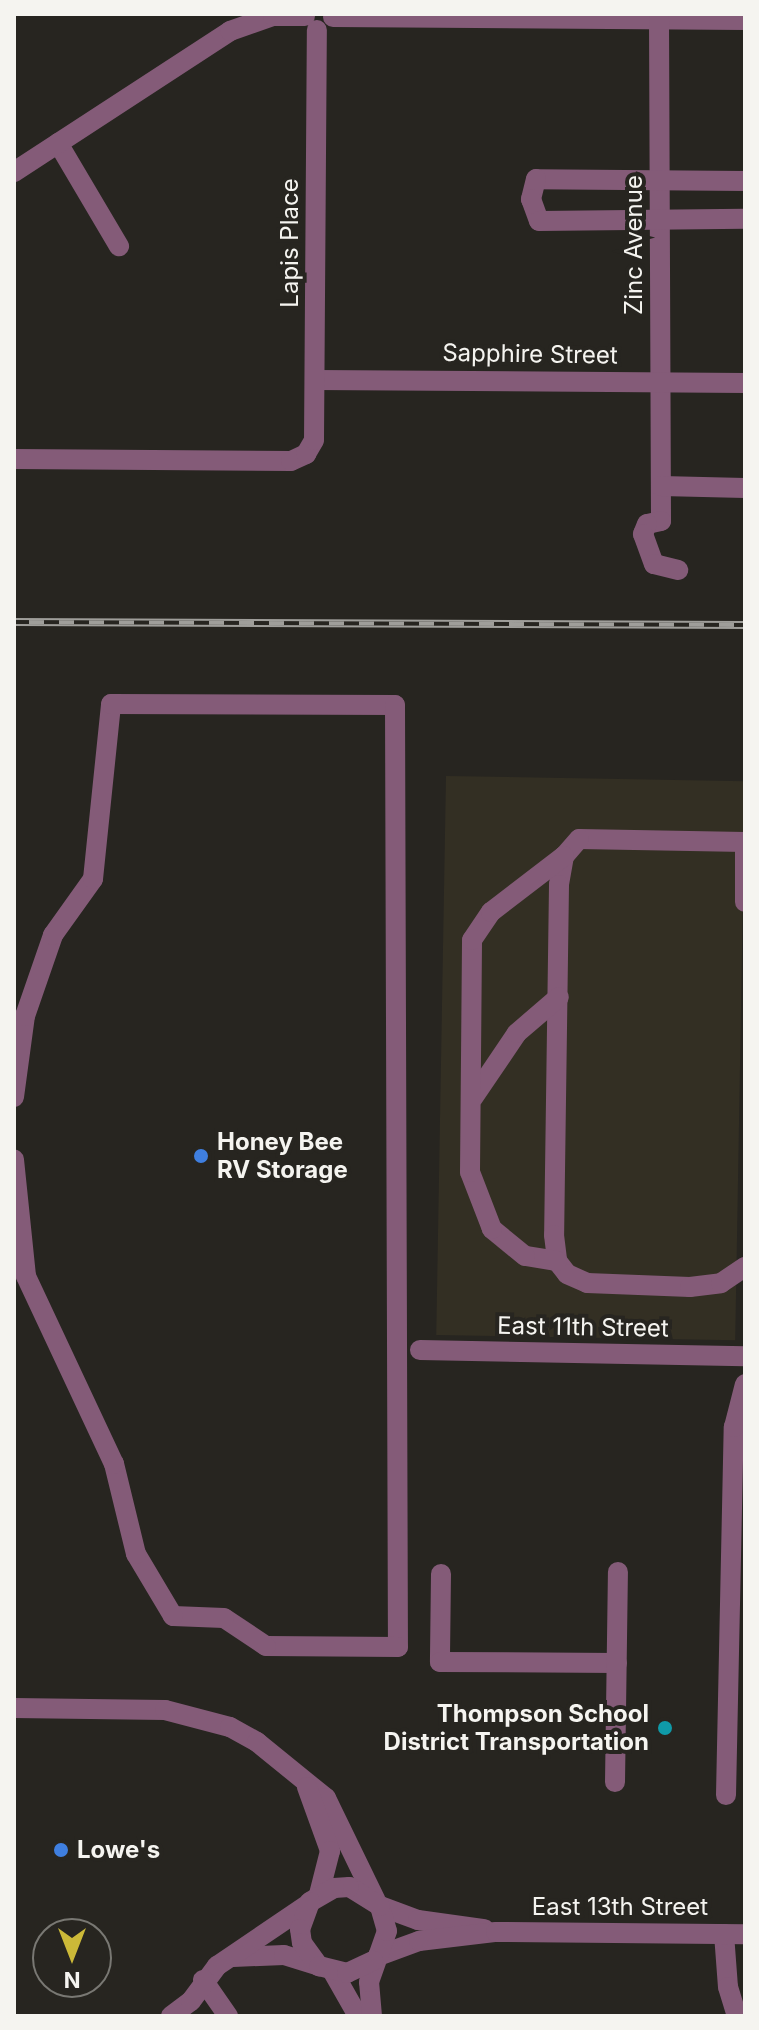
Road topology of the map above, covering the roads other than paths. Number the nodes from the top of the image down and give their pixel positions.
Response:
1 (541, 16) edge
2 (581, 16) edge
3 (318, 18) edge
4 (744, 18) edge
5 (659, 19) junction
6 (58, 143) junction
7 (14, 172) edge
8 (660, 180) junction
9 (745, 181) edge
10 (659, 219) junction
11 (745, 219) edge
12 (119, 246) dead end
13 (315, 380) junction
14 (661, 382) junction
15 (745, 383) edge
16 (14, 459) edge
17 (661, 478) junction
18 (745, 488) edge
19 (678, 570) dead end
20 (745, 842) edge
21 (564, 856) junction
22 (745, 902) edge
23 (559, 997) junction
24 (14, 1097) edge
25 (471, 1101) junction
26 (14, 1160) edge
27 (557, 1261) junction
28 (745, 1267) edge
29 (420, 1350) dead end
30 (745, 1356) edge
31 (745, 1384) edge
32 (618, 1572) dead end
33 (441, 1574) dead end
34 (617, 1663) junction
35 (14, 1708) edge
36 (615, 1782) dead end
37 (307, 1787) junction
38 (726, 1795) dead end
39 (315, 1898) junction
40 (378, 1904) junction
41 (496, 1932) junction
42 (724, 1934) junction
43 (745, 1934) edge
44 (233, 1957) junction
45 (376, 1958) junction
46 (326, 1969) junction
47 (203, 1980) junction
48 (176, 2015) edge
49 (228, 2016) edge
50 (358, 2016) edge
51 (372, 2016) edge
52 (737, 2016) edge

1 - 2 street
1 - 3 street
2 - 5 street
3 - 6 street
3 - 13 street, Lapis Place
4 - 5 street
5 - 8 street, Zinc Avenue
6 - 7 street
6 - 12 street
8 - 9 street
8 - 10 street, Zinc Avenue
8 - 10 street
10 - 11 street
10 - 14 street, Zinc Avenue
13 - 14 street, Sapphire Street
13 - 16 street, Lapis Place
14 - 15 street, Sapphire Street
14 - 17 street, Zinc Avenue
17 - 18 street
17 - 19 street, Zinc Avenue
20 - 21 street
20 - 22 street
21 - 23 street
21 - 25 street
23 - 25 street
23 - 27 street
24 - 26 street
25 - 27 street
27 - 28 street
29 - 30 street, East 11th Street
31 - 38 street
32 - 34 street
33 - 34 street
34 - 36 street
35 - 37 street
37 - 39 street
37 - 40 street
39 - 40 street
39 - 44 street
39 - 46 street
40 - 41 street, East 13th Street
40 - 45 street
41 - 42 street, East 13th Street
41 - 45 street, East 13th Street
42 - 43 street, East 13th Street
42 - 52 street
44 - 46 street
44 - 47 street
45 - 46 street
45 - 51 street
46 - 50 street
47 - 48 street
47 - 49 street

